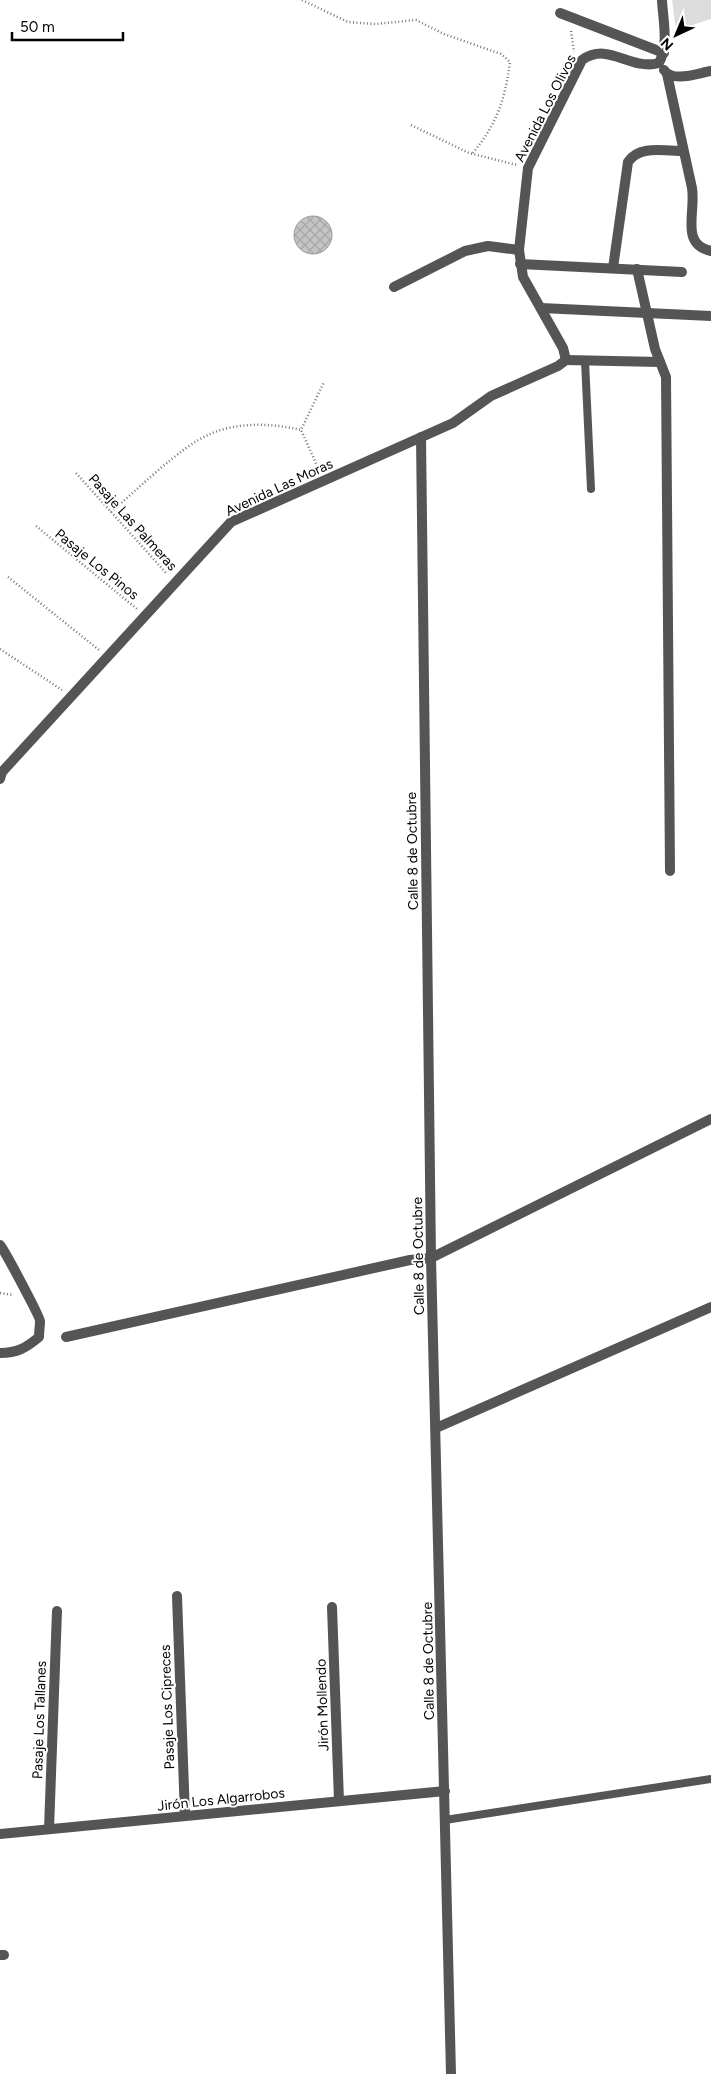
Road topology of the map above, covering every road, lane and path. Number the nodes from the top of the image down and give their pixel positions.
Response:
1 (302, 0) edge
2 (662, 0) edge
3 (565, 15) joint
4 (664, 53) junction
5 (659, 63) junction
6 (577, 71) junction
7 (711, 71) edge
8 (667, 74) junction
9 (410, 125) dead end
10 (682, 151) junction
11 (472, 154) junction
12 (528, 168) junction
13 (519, 250) junction
14 (711, 251) edge
15 (520, 264) junction
16 (613, 268) junction
17 (637, 269) junction
18 (682, 272) dead end
19 (394, 288) dead end
20 (541, 308) junction
21 (648, 314) junction
22 (711, 316) edge
23 (566, 360) junction
24 (585, 360) junction
25 (660, 362) junction
26 (324, 382) dead end
27 (300, 430) junction
28 (421, 438) junction
29 (76, 474) dead end
30 (324, 481) junction
31 (591, 489) dead end
32 (111, 512) junction
33 (36, 526) dead end
34 (8, 577) dead end
35 (176, 584) junction
36 (146, 616) junction
37 (0, 649) edge
38 (108, 657) junction
39 (71, 697) junction
40 (0, 779) edge
41 (670, 871) dead end
42 (711, 1119) edge
43 (0, 1245) edge
44 (432, 1258) junction
45 (711, 1307) edge
46 (66, 1337) dead end
47 (0, 1354) edge
48 (436, 1428) junction
49 (177, 1596) dead end
50 (332, 1607) dead end
51 (57, 1611) dead end
52 (711, 1779) edge
53 (445, 1791) junction
54 (339, 1801) junction
55 (185, 1816) junction
56 (445, 1820) junction
57 (49, 1829) junction
58 (0, 1834) edge
59 (451, 2074) edge

1 - 11 path
2 - 4 street
3 - 4 street
3 - 6 path
4 - 5 street
5 - 6 street, Avenida Los Olivos
5 - 8 street
6 - 12 street, Avenida Los Olivos
7 - 8 street
8 - 10 street
9 - 11 path
10 - 14 street
10 - 16 street
11 - 12 path
12 - 13 street, Avenida Los Olivos
13 - 15 street, Avenida Los Olivos
13 - 19 street
15 - 16 street
15 - 20 street, Avenida Los Olivos
16 - 17 street
17 - 18 street
17 - 21 street
20 - 21 street
20 - 23 street, Avenida Los Olivos
21 - 22 street
21 - 25 street
23 - 24 street
23 - 28 street, Avenida Las Moras
24 - 25 street
24 - 31 lane
25 - 41 street
26 - 27 path
27 - 30 path
27 - 32 path
28 - 30 street, Avenida Las Moras
28 - 44 street, Calle 8 de Octubre
29 - 32 path, Pasaje Las Palmeras
30 - 35 street, Avenida Las Moras
32 - 35 path, Pasaje Las Palmeras
33 - 36 path, Pasaje Los Pinos
34 - 38 path
35 - 36 street, Avenida Las Moras
36 - 38 street, Avenida Las Moras
37 - 39 path
38 - 39 street, Avenida Las Moras
39 - 40 street, Avenida Las Moras
42 - 44 street
43 - 47 street
44 - 46 street
44 - 48 street, Calle 8 de Octubre
45 - 48 street
48 - 53 street, Calle 8 de Octubre
49 - 55 street, Pasaje Los Cipreces
50 - 54 street, Jirón Mollendo
51 - 57 street, Pasaje Los Tallanes
52 - 56 lane
53 - 54 street, Jirón Los Algarrobos
53 - 56 street, Calle 8 de Octubre
54 - 55 street, Jirón Los Algarrobos
55 - 57 street, Jirón Los Algarrobos
56 - 59 street, Calle 8 de Octubre
57 - 58 street, Jirón Los Algarrobos

